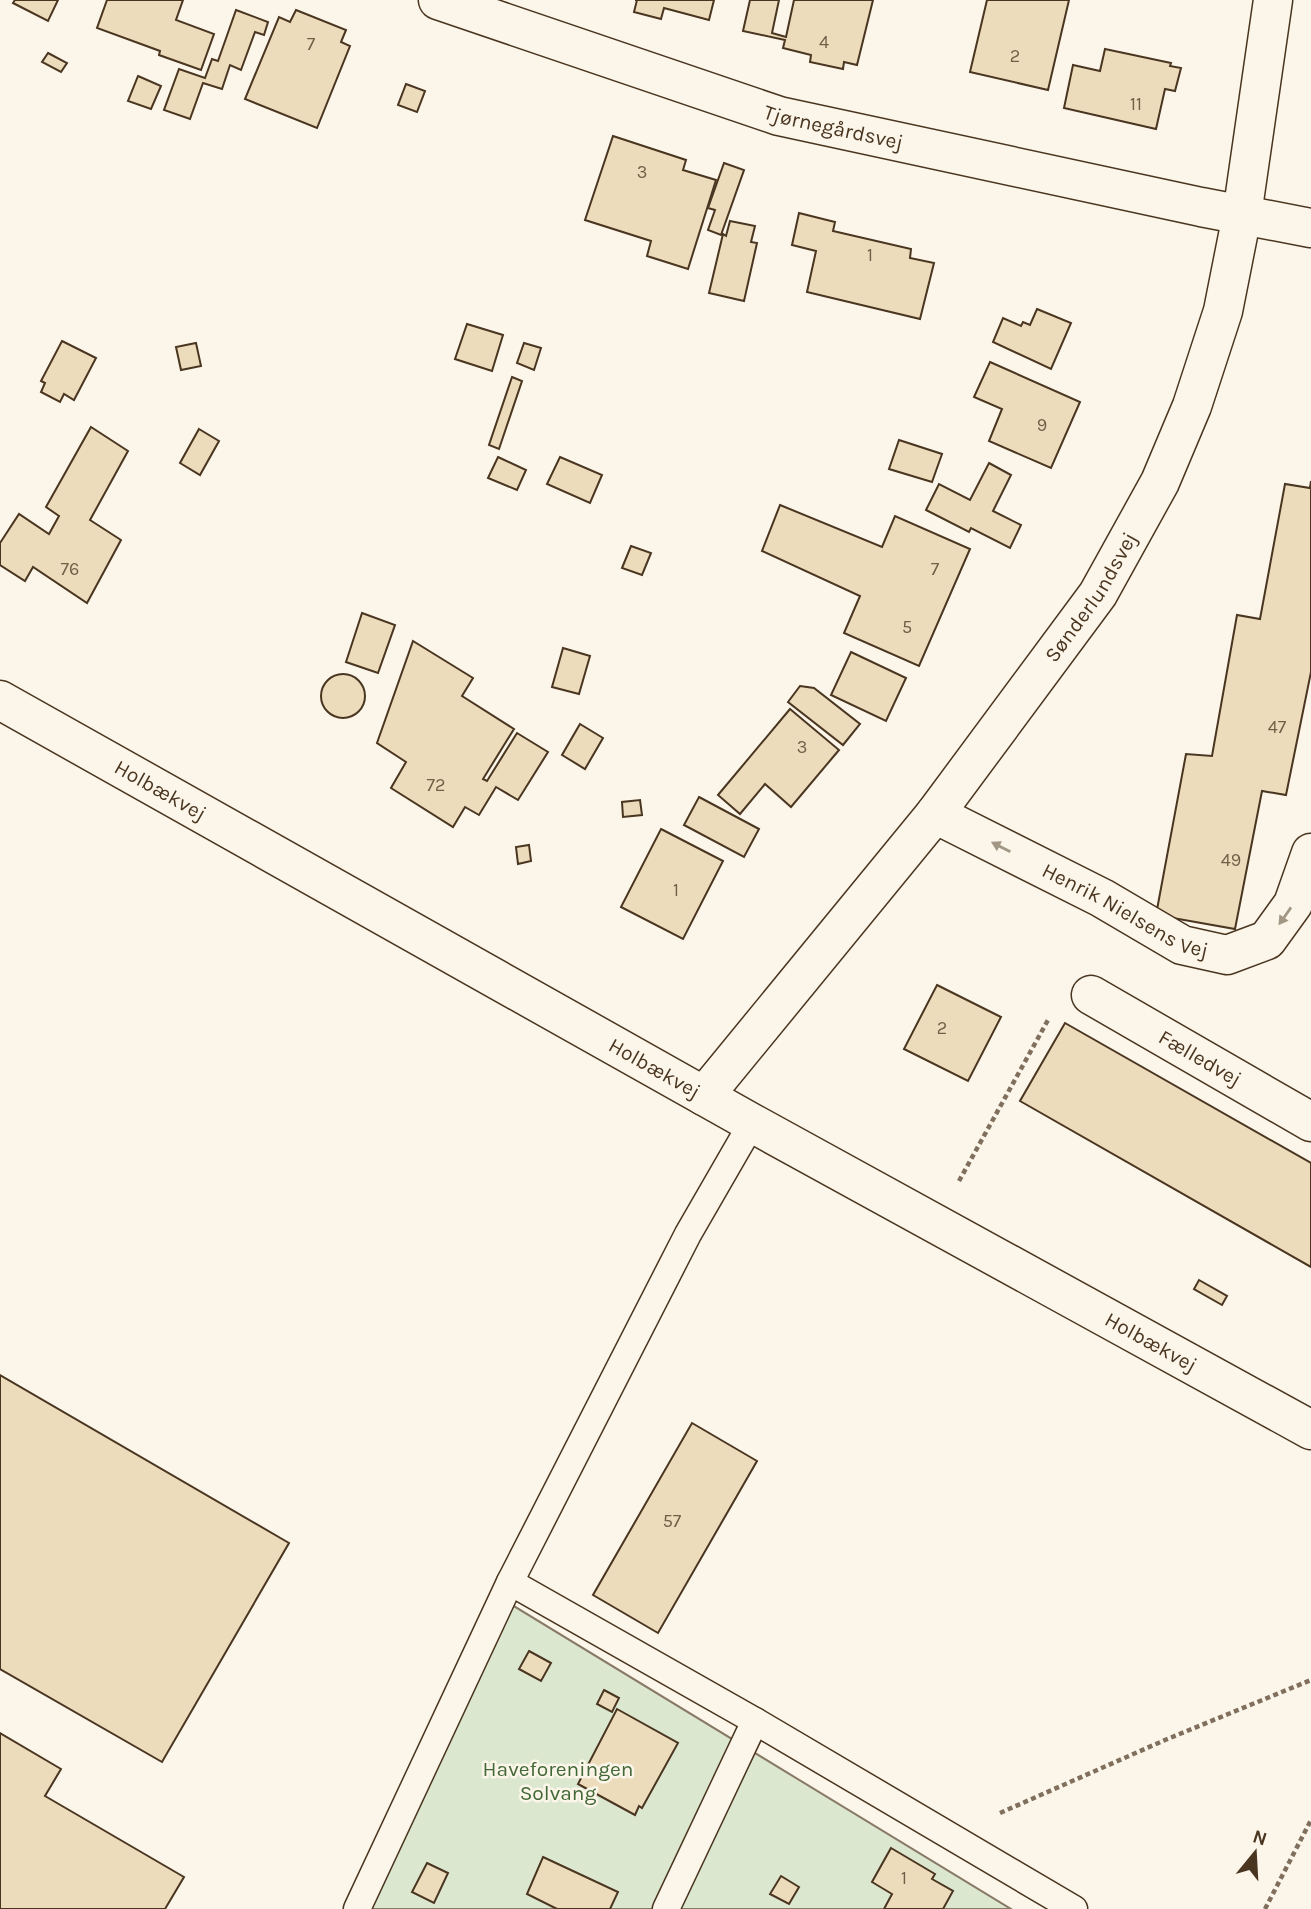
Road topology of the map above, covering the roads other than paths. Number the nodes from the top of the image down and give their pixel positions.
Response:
1 (438, 0) edge
2 (1273, 0) edge
3 (1242, 215) junction
4 (1311, 228) edge
5 (0, 700) edge
6 (935, 814) junction
7 (1311, 853) edge
8 (1091, 995) road end
9 (704, 1096) junction
10 (1311, 1122) edge
11 (752, 1123) junction
12 (1311, 1430) edge
13 (510, 1582) junction
14 (755, 1721) junction
15 (358, 1909) edge
16 (666, 1909) edge
17 (1074, 1909) edge

1 - 3 street, Tjørnegårdsvej
2 - 3 street, Sønderlundsvej
3 - 4 street
3 - 6 street, Sønderlundsvej
5 - 9 street, Holbækvej
7 -> 6 street, Henrik Nielsens Vej
6 - 9 street, Sønderlundsvej
8 - 10 street, Fælledvej
9 - 11 street, Holbækvej
11 - 12 street, Holbækvej
11 - 13 lane
13 - 14 lane
13 - 15 lane
14 - 16 lane
14 - 17 lane

